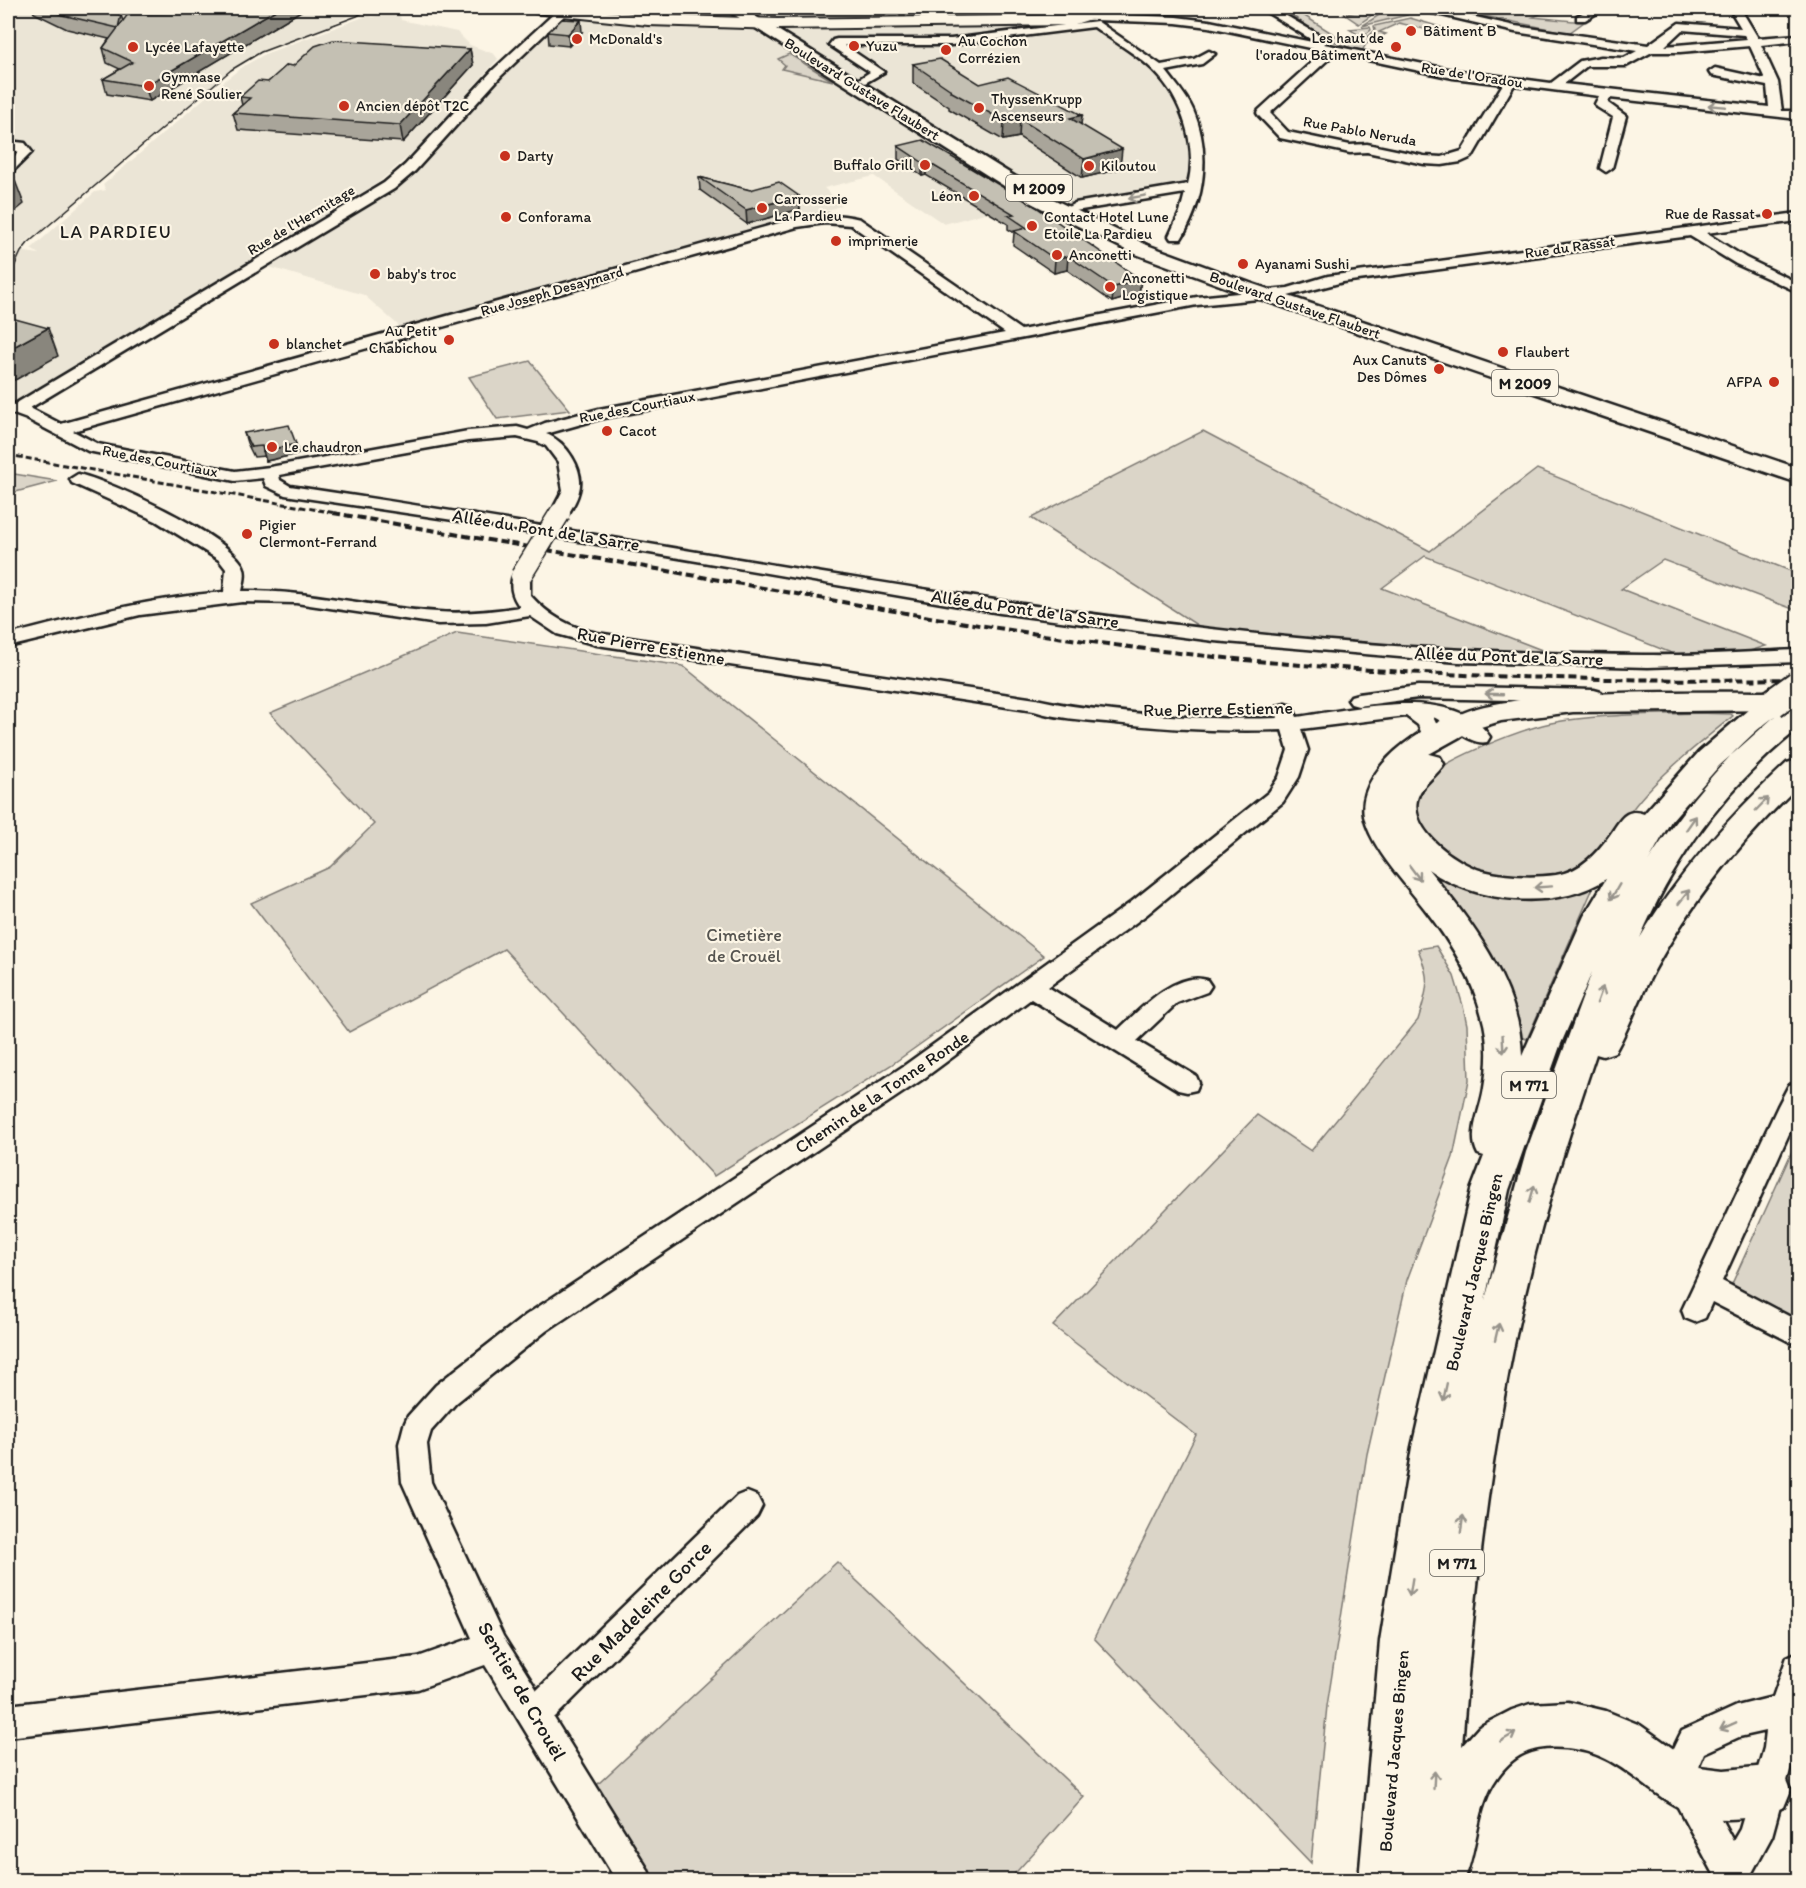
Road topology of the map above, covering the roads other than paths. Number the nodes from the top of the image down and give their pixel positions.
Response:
1 (535, 8) edge
2 (708, 8) edge
3 (1266, 8) edge
4 (1424, 8) edge
5 (1599, 8) edge
6 (1735, 8) edge
7 (563, 11) junction
8 (1080, 15) edge
9 (755, 16) edge
10 (627, 18) junction
11 (672, 18) junction
12 (1581, 18) dead end
13 (1314, 36) junction
14 (1751, 37) junction
15 (1798, 38) edge
16 (1298, 42) junction
17 (1652, 49) junction
18 (1332, 50) junction
19 (1209, 54) dead end
20 (1159, 69) junction
21 (1715, 72) dead end
22 (865, 79) junction
23 (1511, 81) junction
24 (1772, 84) junction
25 (1553, 87) junction
26 (1605, 93) junction
27 (1776, 112) junction
28 (1798, 115) edge
29 (8, 145) edge
30 (8, 168) edge
31 (1606, 168) dead end
32 (1195, 187) junction
33 (1075, 207) junction
34 (1795, 220) edge
35 (1690, 230) junction
36 (1176, 236) dead end
37 (1343, 278) junction
38 (1217, 286) junction
39 (1257, 288) junction
40 (1798, 288) edge
41 (1319, 294) junction
42 (1197, 301) junction
43 (1017, 334) junction
44 (13, 408) edge
45 (62, 430) junction
46 (530, 435) junction
47 (1798, 465) edge
48 (270, 472) junction
49 (1798, 476) edge
50 (78, 480) dead end
51 (232, 597) junction
52 (533, 610) junction
53 (8, 641) edge
54 (1798, 657) edge
55 (1798, 684) edge
56 (1434, 692) junction
57 (1677, 702) junction
58 (1409, 709) junction
59 (1796, 712) edge
60 (1287, 717) junction
61 (1478, 728) junction
62 (1433, 738) junction
63 (1709, 759) junction
64 (1798, 770) edge
65 (1199, 986) dead end
66 (1032, 988) junction
67 (1120, 1042) junction
68 (1187, 1083) dead end
69 (1798, 1092) edge
70 (1558, 1109) junction
71 (1490, 1191) junction
72 (1798, 1334) edge
73 (418, 1425) joint
74 (747, 1506) dead end
75 (492, 1647) junction
76 (1798, 1668) edge
77 (1785, 1710) junction
78 (534, 1715) junction
79 (8, 1721) edge
80 (1685, 1786) junction
81 (1767, 1790) junction
82 (1732, 1877) edge
83 (635, 1881) edge
84 (1384, 1881) edge
85 (1430, 1881) edge
86 (1441, 1881) edge

1 - 7 main road
2 - 11 main road
3 - 13 street
4 - 17 street
5 - 12 street
6 - 14 street
7 - 10 main road
7 - 44 street, Rue de l'Hermitage
8 - 9 main road, Rue de l'Oradou
8 - 16 street, Rue de l'Oradou
8 - 20 street
8 - 22 street
9 - 10 main road
9 - 11 main road
9 - 22 main road, Boulevard Gustave Flaubert / M 2009
9 - 38 main road, Boulevard Gustave Flaubert / M 2009
10 - 11 main road
13 - 16 street
13 - 18 street
14 - 15 street
14 - 17 street
14 - 17 street
14 - 24 street
16 - 18 street, Rue de l'Oradou
17 - 25 street
18 - 23 street, Rue de l'Oradou
18 - 23 street, Rue Pablo Neruda
19 - 20 street
20 - 32 street
21 - 24 street
22 - 33 main road, Boulevard Gustave Flaubert / M 2009
23 - 25 street, Rue de l'Oradou
24 - 27 street
25 - 26 street, Rue de l'Oradou
27 -> 26 street, Rue de l'Oradou
26 - 31 street
27 - 28 street, Rue de l'Oradou
29 - 30 street
32 -> 33 street
32 - 36 street
33 - 39 main road, Boulevard Gustave Flaubert / M 2009
34 - 35 street, Rue du Rassat
35 - 37 street, Rue du Rassat
35 - 40 street
37 - 39 street, Rue du Rassat
37 - 41 street, Rue du Rassat
38 - 39 main road, Boulevard Gustave Flaubert / M 2009
38 - 42 street
39 - 41 main road, Boulevard Gustave Flaubert / M 2009
39 - 42 street, Rue des Courtiaux
39 - 49 main road, Boulevard Gustave Flaubert / M 2009
41 - 47 main road, Boulevard Gustave Flaubert / M 2009
42 - 43 street, Rue des Courtiaux
43 - 45 street, Rue Joseph Desaymard
43 - 46 street, Rue des Courtiaux
44 - 45 street, Rue des Courtiaux
45 - 48 street, Rue des Courtiaux
46 - 48 street, Rue des Courtiaux
46 - 52 street, bridge
48 - 54 street, Allée du Pont de la Sarre
50 - 51 street
51 - 52 street
51 - 53 street
52 - 60 street, Rue Pierre Estienne
55 - 63 main road, Boulevard Jacques Bingen / M 771, bridge
57 -> 56 street, Rue Pierre Estienne
56 - 60 street, Rue Pierre Estienne
56 - 61 street
57 - 59 main road, Rue Pierre Estienne
57 - 61 main road, Rue Pierre Estienne
58 - 60 street, Rue Pierre Estienne
58 - 61 street, Rue Pierre Estienne
58 - 62 street
70 -> 59 main road, Boulevard Jacques Bingen / M 771
60 - 66 street, Chemin de la Tonne Ronde
61 - 62 main road
63 -> 61 main road
62 -> 71 main road
63 -> 71 main road, Boulevard Jacques Bingen / M 771
70 -> 64 main road
65 - 67 street
66 - 67 street
66 - 73 street, Chemin de la Tonne Ronde
67 - 68 street
69 - 72 street
85 -> 70 main road, Boulevard Jacques Bingen / M 771
71 -> 84 main road, Boulevard Jacques Bingen / M 771
73 - 75 street, Sentier de Crouël
74 - 78 street, Rue Madeleine Gorce
75 - 78 street, Sentier de Crouël
75 - 79 street
76 - 77 street
77 -> 80 street
77 - 81 street
78 - 83 street, Sentier de Crouël
80 - 81 main road
80 - 82 street
86 -> 80 main road
81 - 82 street

